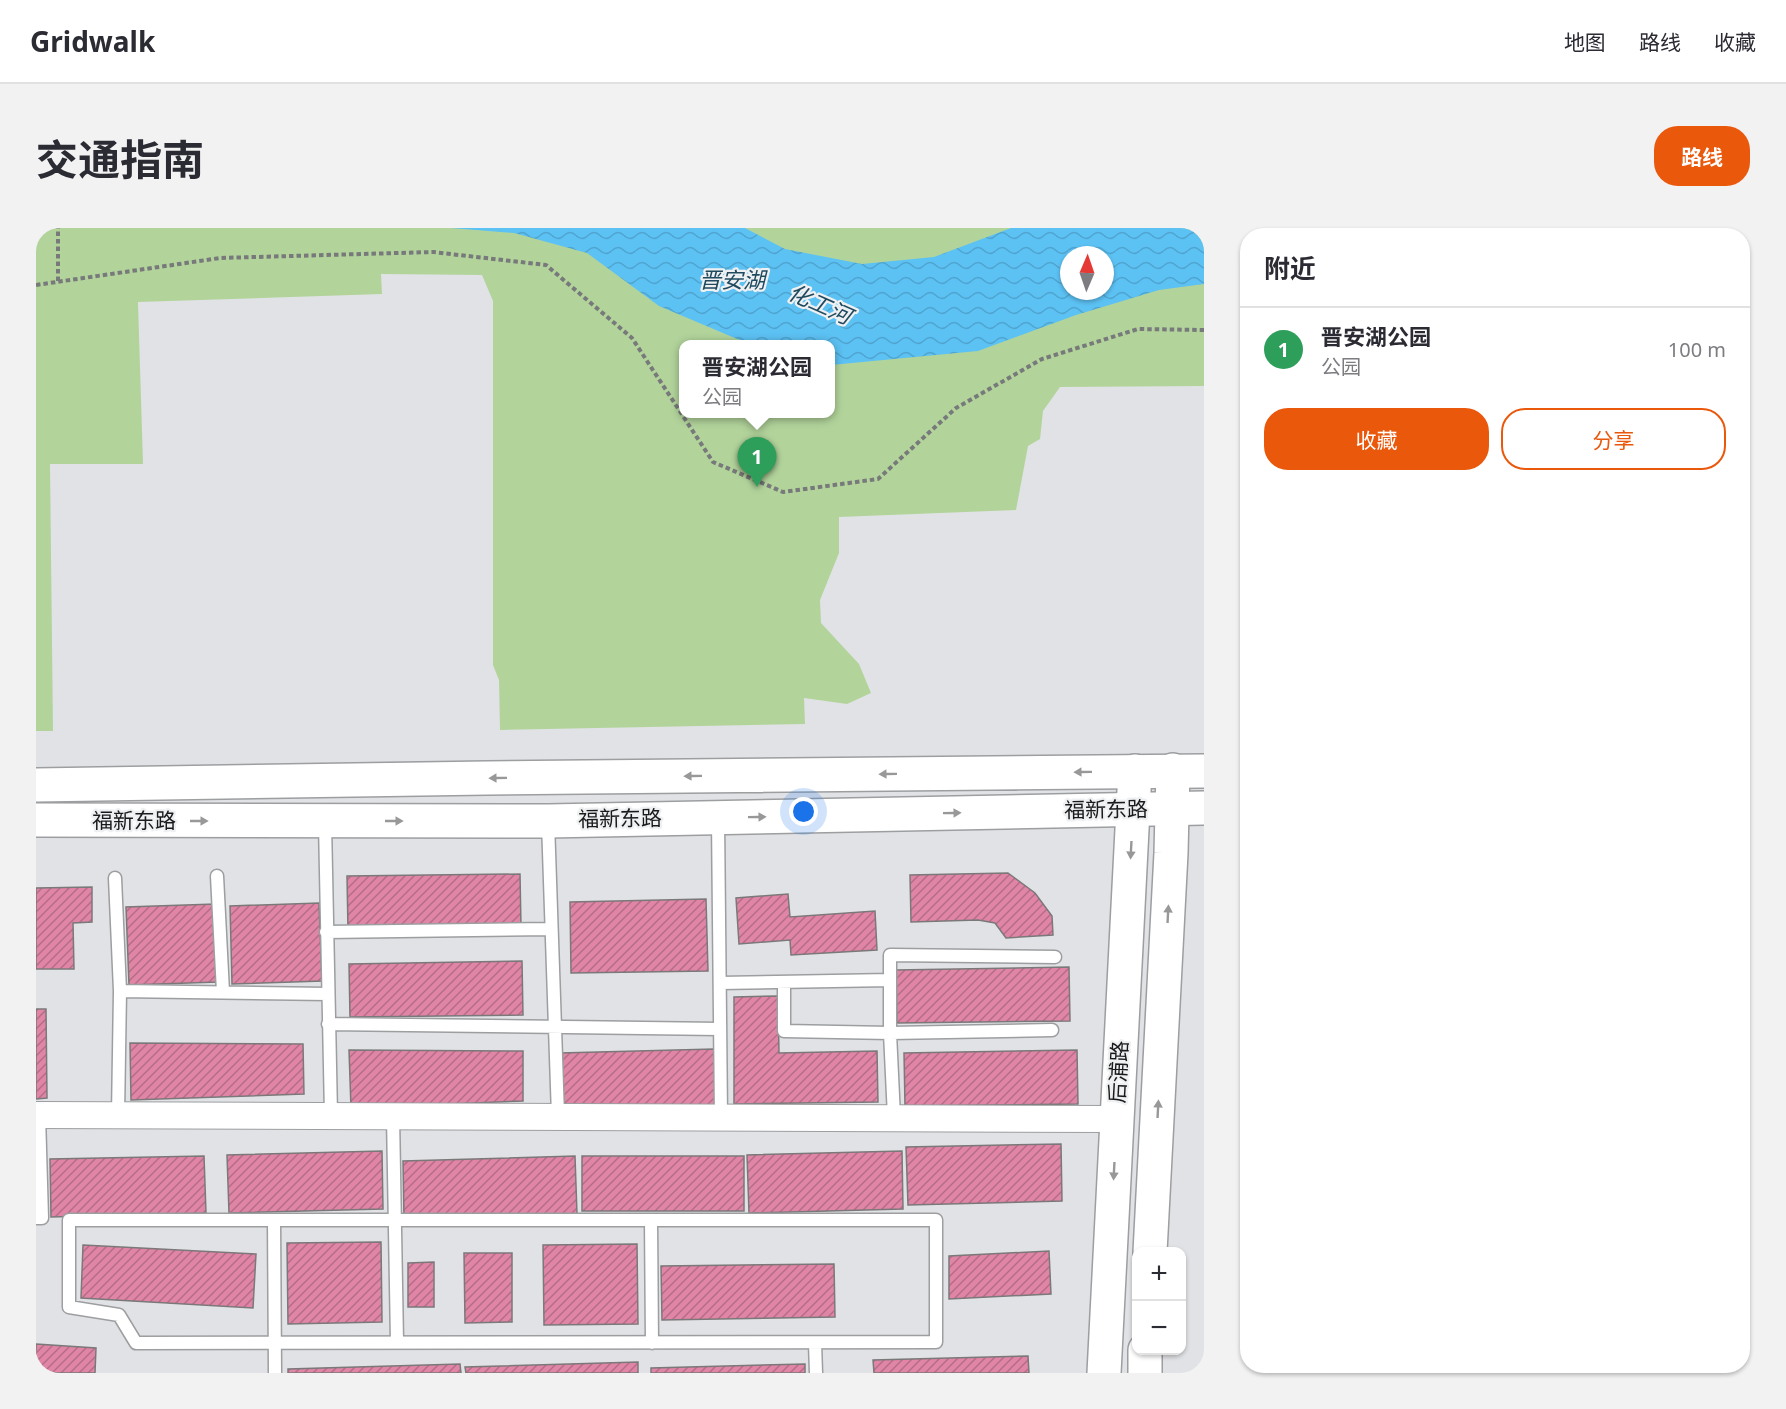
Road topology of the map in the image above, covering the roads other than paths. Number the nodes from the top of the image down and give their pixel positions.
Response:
1 (1135, 771) junction
2 (1188, 771) edge
3 (36, 785) edge
4 (1171, 808) junction
5 (1204, 808) edge
6 (1134, 809) junction
7 (718, 818) junction
8 (36, 820) edge
9 (548, 821) junction
10 (326, 822) junction
11 (217, 876) dead end
12 (115, 878) dead end
13 (551, 929) junction
14 (326, 932) junction
15 (1055, 957) dead end
16 (890, 980) junction
17 (784, 982) junction
18 (720, 983) junction
19 (120, 991) junction
20 (223, 992) junction
21 (328, 994) junction
22 (328, 1024) junction
23 (555, 1026) junction
24 (720, 1029) junction
25 (1052, 1030) dead end
26 (890, 1033) junction
27 (38, 1115) edge
28 (118, 1115) junction
29 (331, 1115) junction
30 (393, 1116) junction
31 (558, 1116) junction
32 (721, 1116) junction
33 (894, 1117) junction
34 (1116, 1119) junction
35 (36, 1218) edge
36 (274, 1220) junction
37 (396, 1220) junction
38 (651, 1220) junction
39 (1150, 1247) edge
40 (397, 1342) junction
41 (652, 1342) junction
42 (274, 1343) junction
43 (814, 1343) junction
44 (1145, 1355) edge
45 (275, 1373) edge
46 (816, 1373) edge
47 (1104, 1373) edge
48 (1145, 1373) edge

1 - 2 main road, 福新东路
1 -> 3 main road, 福新东路
1 - 6 main road, 后浦路
2 - 4 main road, 后浦路
4 - 5 main road, 福新东路
4 - 6 main road, 福新东路
39 -> 4 main road, 后浦路
7 -> 6 main road, 福新东路
6 -> 34 main road, 后浦路
7 - 9 main road, 福新东路
7 - 18 lane
8 -> 10 main road, 福新东路
10 -> 9 main road, 福新东路
9 - 13 lane
10 - 14 lane
11 - 20 lane
12 - 19 lane
13 - 14 lane
13 - 23 lane
14 - 21 lane
15 - 16 lane
16 - 17 lane
16 - 26 lane
17 - 18 lane
17 - 26 lane
18 - 24 lane
19 - 20 lane
19 - 28 lane
20 - 21 lane
21 - 22 lane
22 - 23 lane
22 - 29 lane
23 - 24 lane
23 - 31 lane
24 - 32 lane
25 - 26 lane
26 - 33 lane
27 - 28 street
27 - 35 lane
28 - 29 street
29 - 30 street
30 - 31 street
30 - 37 lane
31 - 32 street
32 - 33 street
33 - 34 street
34 -> 47 main road, 后浦路
36 - 37 lane
36 - 42 lane
36 - 42 lane
37 - 38 lane
37 - 40 lane
38 - 41 lane
38 - 43 lane
40 - 41 lane
40 - 42 lane
41 - 43 lane
42 - 45 lane
43 - 46 lane
44 - 48 main road

